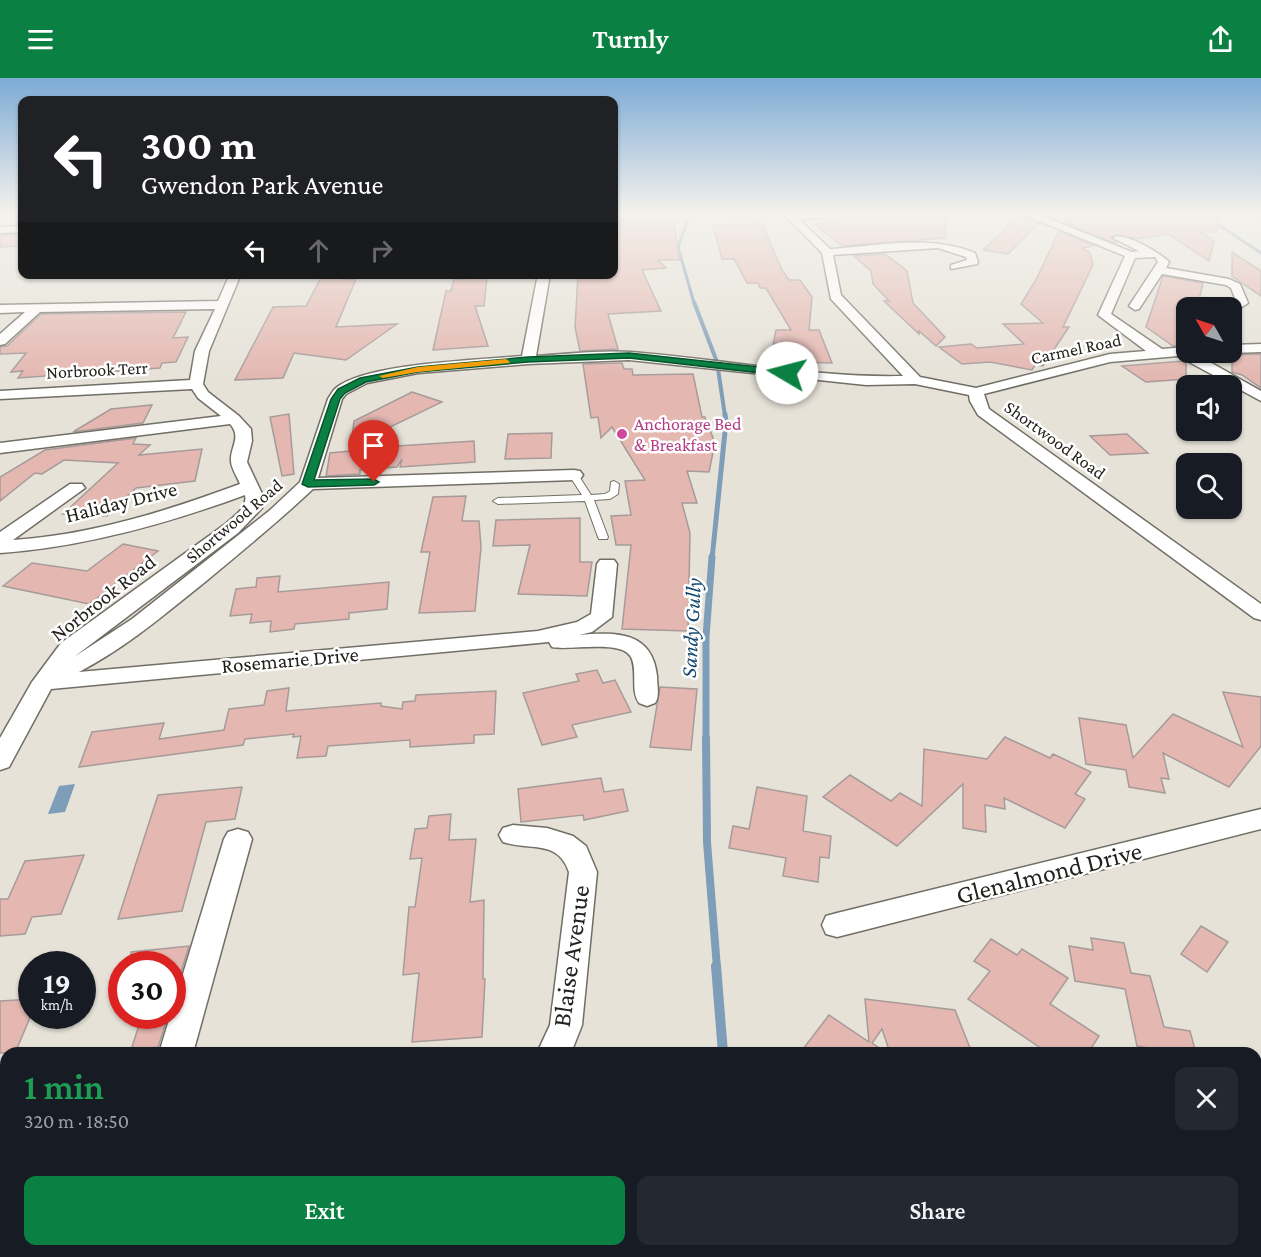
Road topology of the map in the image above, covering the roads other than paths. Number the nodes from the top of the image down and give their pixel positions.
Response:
1 (829, 269) edge
2 (1125, 269) edge
3 (1159, 270) joint
4 (234, 279) edge
5 (543, 279) edge
6 (1240, 297) edge
7 (222, 305) junction
8 (1135, 306) dead end
9 (37, 308) junction
10 (0, 309) edge
11 (0, 341) edge
12 (1261, 348) edge
13 (1242, 349) edge
14 (1157, 352) junction
15 (1176, 352) edge
16 (528, 360) junction
17 (1203, 363) edge
18 (915, 380) junction
19 (196, 384) junction
20 (976, 392) junction
21 (0, 394) edge
22 (1261, 397) edge
23 (234, 419) junction
24 (0, 448) edge
25 (573, 475) joint
26 (308, 484) junction
27 (614, 484) dead end
28 (249, 487) junction
29 (76, 488) dead end
30 (588, 497) junction
31 (498, 501) dead end
32 (603, 537) dead end
33 (0, 541) edge
34 (0, 547) edge
35 (607, 564) dead end
36 (1261, 614) edge
37 (538, 638) junction
38 (43, 682) junction
39 (647, 698) dead end
40 (0, 760) edge
41 (1261, 819) edge
42 (513, 834) dead end
43 (238, 840) dead end
44 (837, 925) dead end
45 (178, 1047) edge
46 (557, 1047) edge

1 - 18 street
2 - 14 street
3 - 6 street
3 - 8 street
4 - 7 street
5 - 16 street
7 - 9 street
7 - 19 street
9 - 10 street
9 - 11 street
12 - 13 street
14 - 15 street, Carmel Road
14 - 20 street, Carmel Road
16 - 18 street, Shortwood Road
16 - 26 street, Shortwood Road
17 - 22 street
18 - 20 street, Shortwood Road
19 - 21 street, Norbrook Terr
19 - 23 street
20 - 36 street, Shortwood Road
23 - 24 street
23 - 28 street, Norbrook Road
25 - 26 street
25 - 30 lane
26 - 38 street, Shortwood Road
27 - 30 lane
28 - 34 street, Haliday Drive
28 - 38 street, Norbrook Road
29 - 33 street
30 - 31 lane
30 - 32 lane
35 - 37 street
37 - 38 street, Rosemarie Drive
37 - 39 street
38 - 40 street, Norbrook Road
41 - 44 street, Glenalmond Drive
42 - 46 street, Blaise Avenue
43 - 45 street

